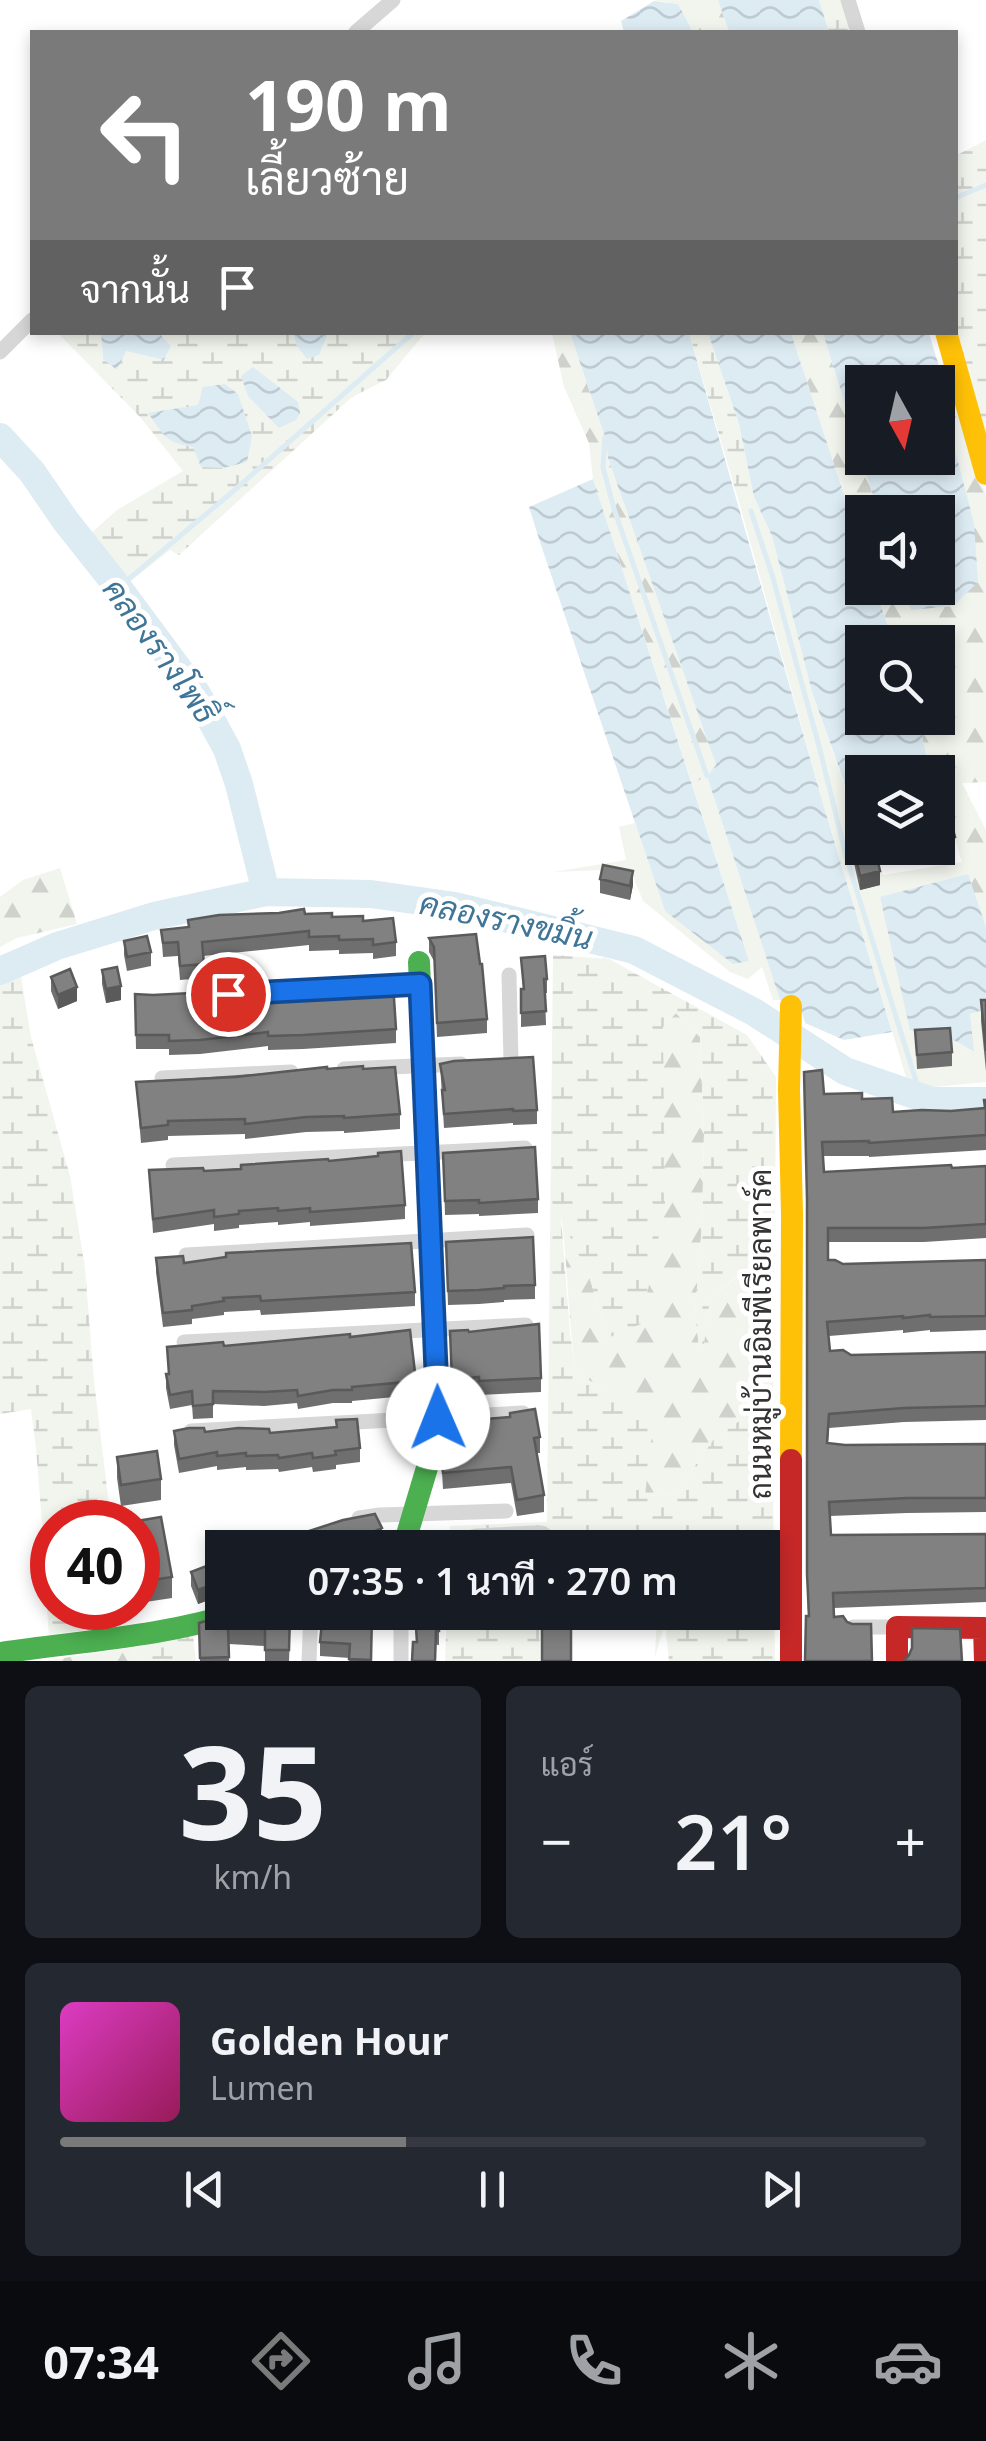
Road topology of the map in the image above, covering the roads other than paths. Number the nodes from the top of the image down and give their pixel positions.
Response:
1 (393, 0) edge
2 (848, 0) edge
3 (358, 30) edge
4 (857, 30) edge
5 (30, 322) edge
6 (947, 335) edge
7 (0, 352) edge
8 (986, 474) edge
9 (420, 973) joint
10 (509, 975) dead end
11 (362, 987) edge
12 (791, 1006) dead end
13 (530, 1060) edge
14 (511, 1061) junction
15 (493, 1062) edge
16 (476, 1063) edge
17 (423, 1065) junction
18 (330, 1070) edge
19 (311, 1071) edge
20 (162, 1078) edge
21 (529, 1148) edge
22 (428, 1152) junction
23 (173, 1165) edge
24 (528, 1235) edge
25 (430, 1240) junction
26 (186, 1255) edge
27 (526, 1325) edge
28 (434, 1330) junction
29 (184, 1342) edge
30 (523, 1413) edge
31 (438, 1418) junction
32 (191, 1431) edge
33 (506, 1511) dead end
34 (411, 1513) junction
35 (346, 1522) edge
36 (407, 1530) edge
37 (205, 1623) edge
38 (853, 1627) edge
39 (897, 1627) junction
40 (985, 1628) edge
41 (310, 1630) edge
42 (401, 1630) edge
43 (0, 1653) edge
44 (309, 1661) edge
45 (401, 1661) edge
46 (792, 1661) edge
47 (897, 1661) edge
48 (985, 1661) edge

1 - 3 street
2 - 4 street
5 - 7 street
6 - 8 street
9 - 11 street
9 - 17 street
10 - 14 street
12 - 46 street, ถนนหมู่บ้านอิมพีเรียลพาร์ค
13 - 14 street
14 - 15 street
16 - 17 street
17 - 18 street
17 - 22 street
19 - 20 street
21 - 22 street
22 - 23 street
22 - 25 street
24 - 25 street
25 - 26 street
25 - 28 street
27 - 28 street
28 - 29 street
28 - 31 street
30 - 31 street
31 - 32 street
31 - 34 street
33 - 34 street
34 - 35 street
34 - 36 street
37 - 43 street
38 - 39 street
39 - 40 street
39 - 47 street
40 - 48 street
41 - 44 street
42 - 45 street

